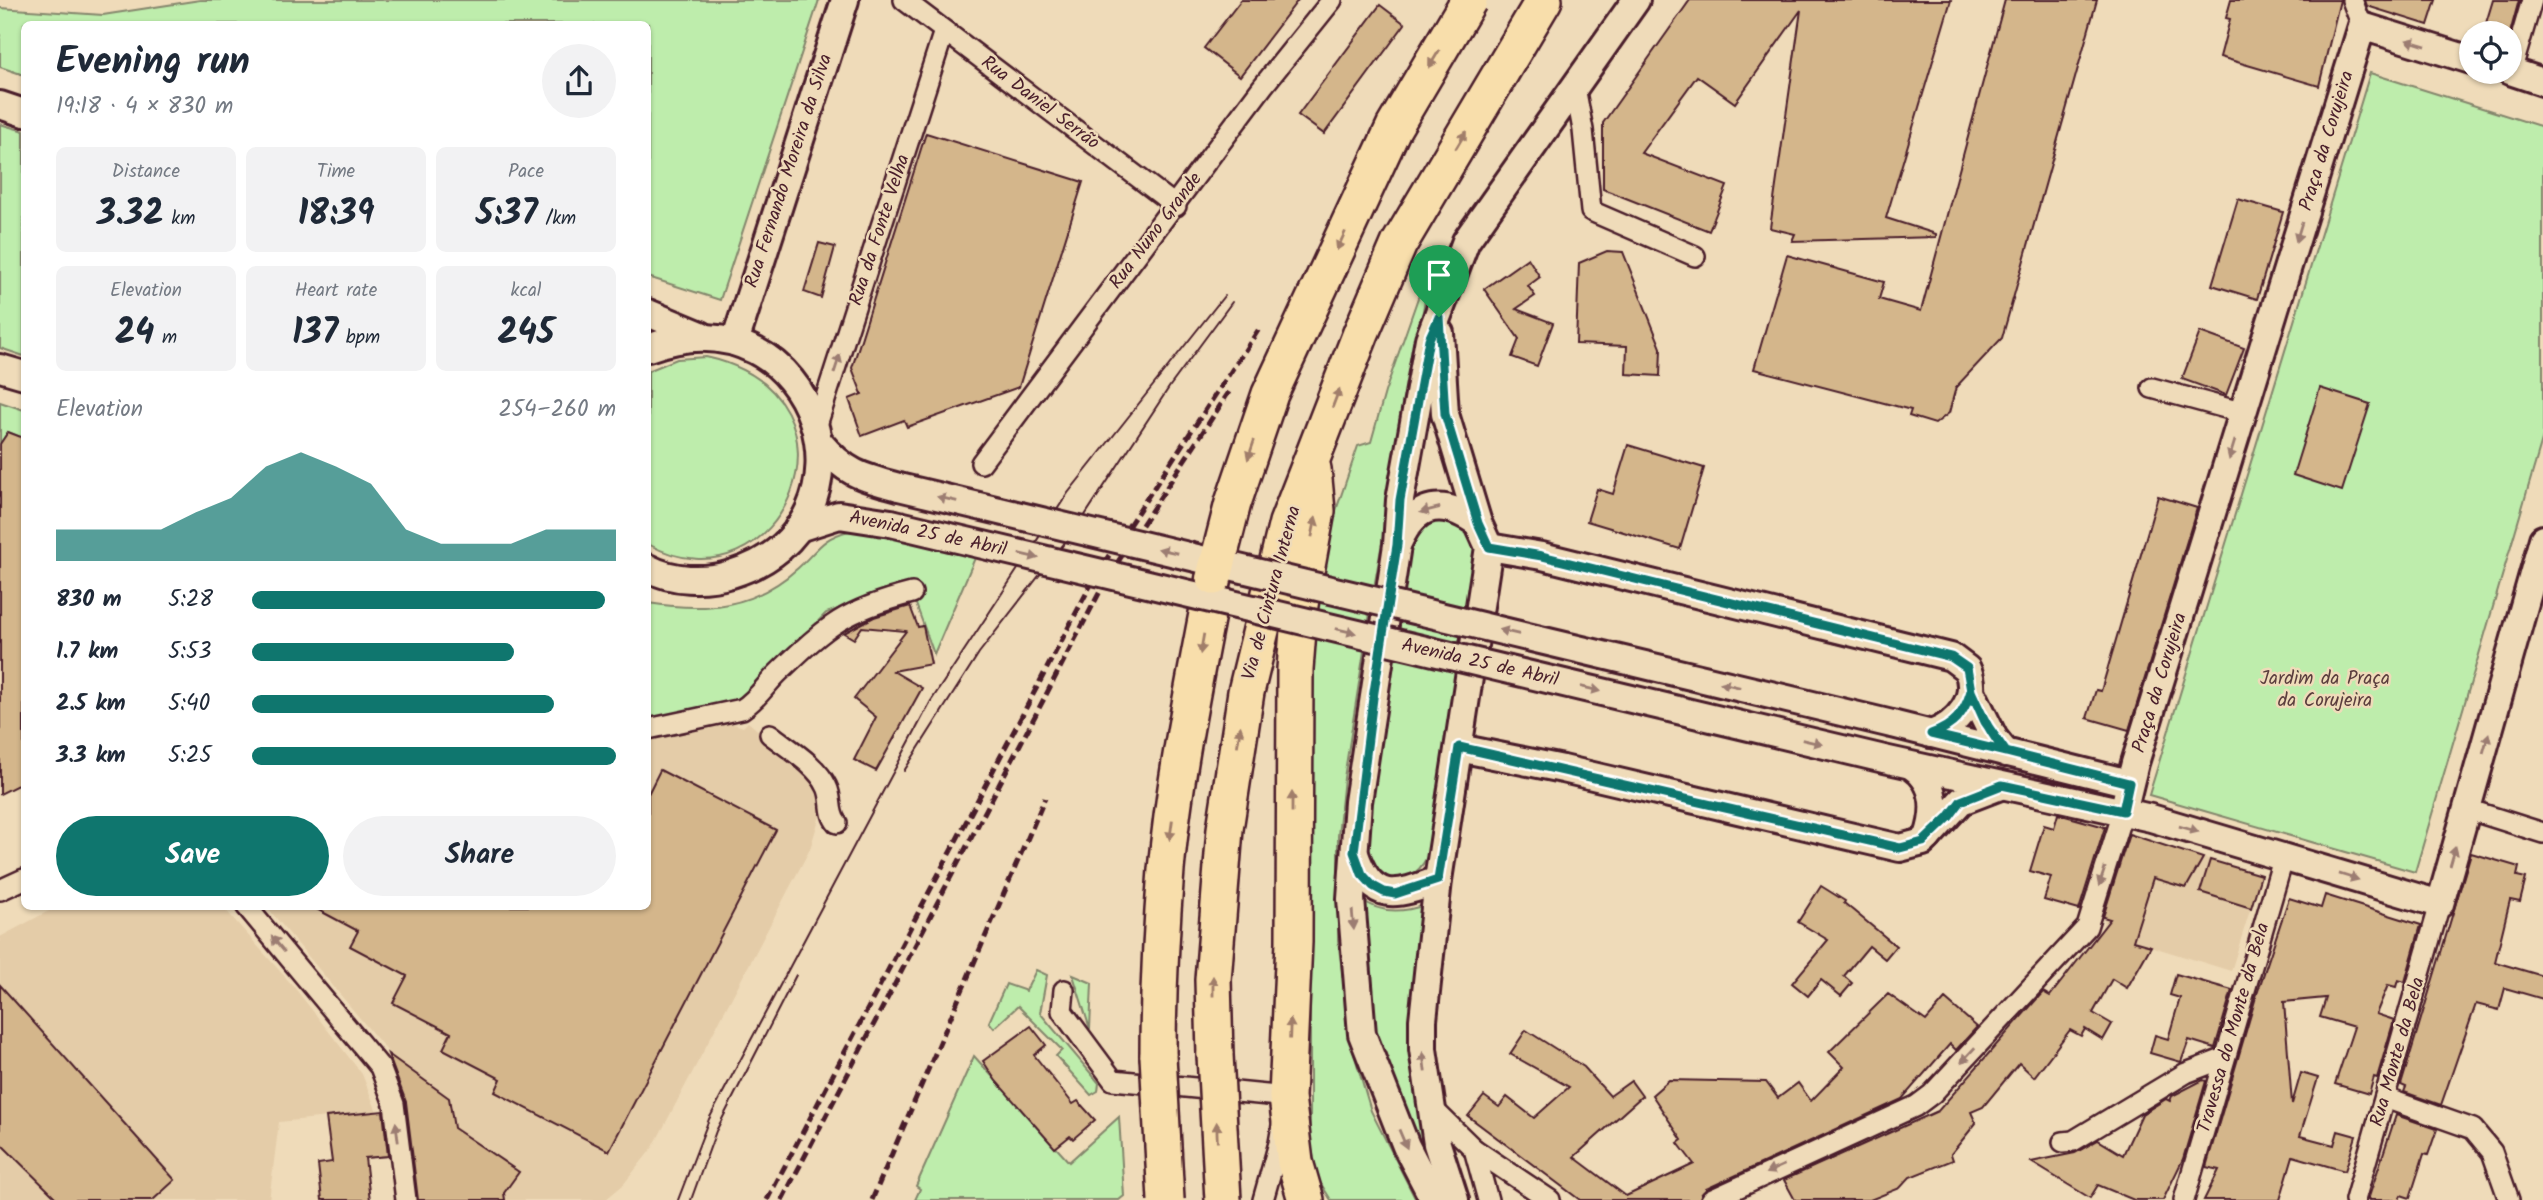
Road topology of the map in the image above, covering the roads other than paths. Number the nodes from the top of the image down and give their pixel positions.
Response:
1 (845, 0) edge
2 (904, 0) edge
3 (1332, 0) edge
4 (1469, 0) edge
5 (1544, 0) edge
6 (1636, 0) edge
7 (2352, 0) edge
8 (2532, 0) edge
9 (2362, 26) junction
10 (944, 31) junction
11 (2522, 33) edge
12 (2459, 56) edge
13 (2522, 76) edge
14 (2543, 82) edge
15 (1574, 87) junction
16 (0, 105) edge
17 (21, 112) edge
18 (1176, 206) junction
19 (1695, 256) dead end
20 (651, 314) edge
21 (1439, 317) junction
22 (702, 335) junction
23 (735, 342) junction
24 (651, 347) edge
25 (0, 368) edge
26 (21, 374) edge
27 (2152, 388) dead end
28 (2244, 413) junction
29 (817, 435) junction
30 (1312, 462) junction
31 (981, 463) dead end
32 (1478, 523) junction
33 (798, 528) junction
34 (2543, 539) edge
35 (1397, 545) junction
36 (1489, 547) junction
37 (651, 570) edge
38 (912, 593) dead end
39 (1971, 691) junction
40 (651, 729) edge
41 (771, 734) dead end
42 (1931, 734) junction
43 (1459, 747) junction
44 (2006, 752) junction
45 (1912, 766) junction
46 (2129, 783) junction
47 (2002, 785) junction
48 (2467, 809) junction
49 (2123, 811) junction
50 (837, 823) dead end
51 (2543, 833) edge
52 (1928, 837) junction
53 (1354, 852) junction
54 (2284, 856) junction
55 (21, 880) edge
56 (1438, 880) junction
57 (0, 890) edge
58 (2440, 904) junction
59 (249, 910) edge
60 (1064, 990) dead end
61 (2225, 1058) junction
62 (1287, 1097) junction
63 (2385, 1098) junction
64 (1430, 1106) junction
65 (2063, 1142) dead end
66 (1474, 1149) junction
67 (1717, 1199) edge
68 (406, 1200) edge
69 (1166, 1200) edge
70 (1223, 1200) edge
71 (1263, 1200) edge
72 (1306, 1200) edge
73 (1434, 1200) edge
74 (1455, 1200) edge
75 (1488, 1200) edge
76 (1550, 1200) edge
77 (2184, 1200) edge
78 (2355, 1200) edge
79 (2509, 1200) edge

1 - 23 main road, Rua Fernando Moreira da Silva
2 - 10 street, Rua Daniel Serrão
3 - 18 street, Rua Nuno Grande
4 -> 69 highway, bridge
30 -> 5 highway, Via de Cintura Interna
6 - 15 main road
7 - 9 street
8 - 11 street
12 -> 9 main road
9 -> 28 main road, Praça da Corujeira
10 - 18 street, Rua Daniel Serrão
29 -> 10 street, Rua da Fonte Velha
13 - 14 main road
15 - 19 street
15 - 21 main road
16 - 17 main road
18 - 31 street, Rua Nuno Grande
20 - 22 main road
21 - 32 main road
21 - 35 main road
22 - 23 main road
22 - 24 main road
23 - 29 main road
25 - 26 main road
27 - 28 street
28 -> 46 main road, Praça da Corujeira
29 - 33 main road
42 -> 29 main road, Avenida 25 de Abril, bridge
62 -> 30 highway
70 -> 30 highway, Via de Cintura Interna, bridge
32 -> 35 main road
32 - 36 main road
33 - 37 main road
33 -> 45 main road, Avenida 25 de Abril, bridge
48 -> 34 main road
35 - 53 main road
36 - 39 main road
36 - 43 main road
38 - 40 street
39 - 42 main road
39 - 44 main road
41 - 50 street
42 - 44 main road, Avenida 25 de Abril
43 - 52 main road
43 - 56 main road
44 - 46 main road, Avenida 25 de Abril
45 - 47 main road, Avenida 25 de Abril
45 - 52 main road
46 - 49 main road, Praça da Corujeira
47 - 49 main road, Avenida 25 de Abril
47 - 52 main road
48 - 51 street
58 -> 48 main road
49 -> 54 main road
49 -> 67 street
53 - 56 main road
53 -> 73 main road
54 -> 58 main road
54 - 61 street, Travessa do Monte da Bela
55 - 57 street
64 -> 56 main road
58 - 63 street, Rua Monte da Bela
68 -> 59 street
60 - 62 street
61 - 65 street
61 - 77 street, Travessa do Monte da Bela
62 - 71 street
62 - 72 highway
63 - 78 street, Rua Monte da Bela
63 - 79 street
64 - 66 street
64 - 74 main road
66 - 75 street
66 - 76 street

